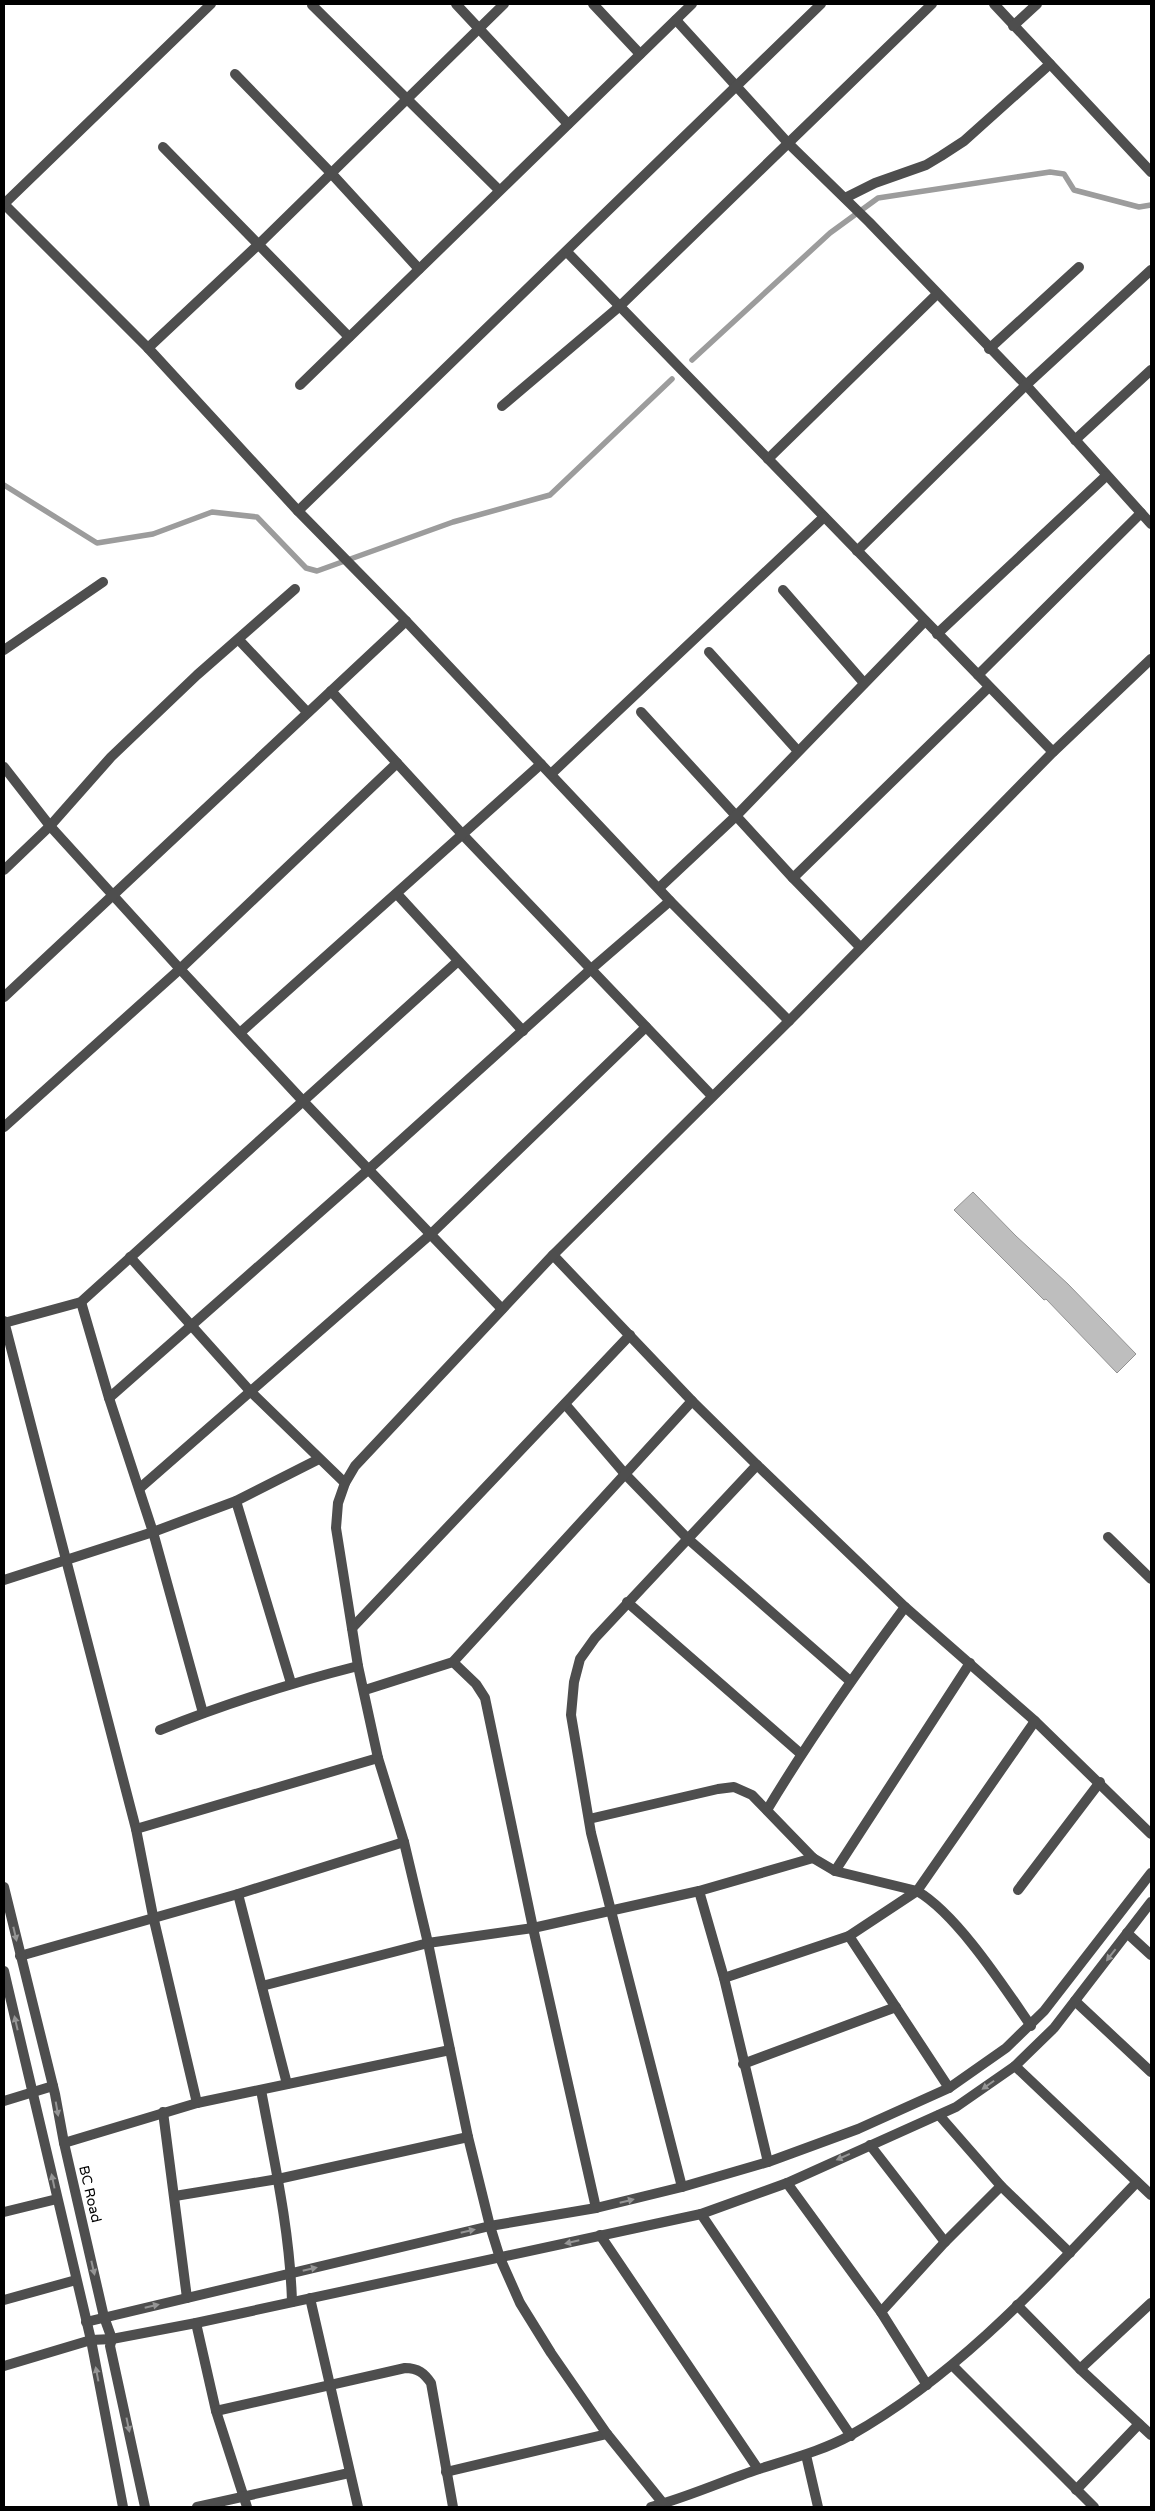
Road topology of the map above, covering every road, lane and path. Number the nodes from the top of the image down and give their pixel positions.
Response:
1 (211, 4) edge
2 (456, 4) edge
3 (504, 4) edge
4 (594, 4) edge
5 (692, 4) edge
6 (821, 4) edge
7 (932, 4) edge
8 (994, 4) edge
9 (1037, 4) edge
10 (312, 5) dead end
11 (676, 20) junction
12 (1013, 26) junction
13 (480, 28) junction
14 (640, 54) junction
15 (1050, 64) junction
16 (235, 74) dead end
17 (736, 88) junction
18 (407, 99) junction
19 (568, 124) junction
20 (788, 143) junction
21 (163, 147) dead end
22 (1151, 172) edge
23 (331, 173) junction
24 (500, 190) junction
25 (848, 201) junction
26 (4, 204) edge
27 (259, 244) junction
28 (567, 252) junction
29 (1079, 267) dead end
30 (419, 269) junction
31 (1151, 270) edge
32 (937, 294) junction
33 (620, 306) junction
34 (349, 337) junction
35 (148, 348) junction
36 (989, 349) junction
37 (1151, 370) edge
38 (300, 385) dead end
39 (1026, 385) junction
40 (502, 406) dead end
41 (1075, 440) junction
42 (768, 459) junction
43 (1106, 476) junction
44 (298, 511) junction
45 (1141, 513) junction
46 (824, 517) junction
47 (1151, 524) edge
48 (857, 551) junction
49 (103, 582) dead end
50 (295, 589) dead end
51 (783, 590) dead end
52 (406, 621) junction
53 (925, 621) junction
54 (937, 634) junction
55 (239, 640) junction
56 (4, 650) edge
57 (709, 652) dead end
58 (1151, 659) edge
59 (978, 675) junction
60 (864, 682) junction
61 (989, 687) junction
62 (331, 691) junction
63 (308, 712) junction
64 (641, 712) dead end
65 (796, 750) junction
66 (1052, 752) junction
67 (396, 763) junction
68 (541, 764) junction
69 (4, 767) edge
70 (551, 774) junction
71 (736, 816) junction
72 (50, 826) junction
73 (463, 835) junction
74 (4, 870) edge
75 (792, 878) junction
76 (658, 888) junction
77 (396, 894) junction
78 (112, 896) junction
79 (670, 901) junction
80 (860, 947) junction
81 (457, 962) junction
82 (180, 969) junction
83 (590, 970) junction
84 (4, 997) edge
85 (789, 1021) junction
86 (646, 1027) junction
87 (523, 1031) junction
88 (241, 1032) junction
89 (712, 1096) junction
90 (302, 1100) junction
91 (4, 1127) edge
92 (369, 1169) junction
93 (432, 1233) junction
94 (554, 1255) junction
95 (130, 1257) junction
96 (81, 1302) junction
97 (502, 1309) junction
98 (4, 1322) edge
99 (192, 1325) junction
100 (630, 1335) junction
101 (250, 1391) junction
102 (109, 1398) junction
103 (692, 1401) junction
104 (565, 1404) junction
105 (319, 1459) junction
106 (758, 1465) junction
107 (625, 1474) junction
108 (345, 1483) junction
109 (140, 1488) junction
110 (236, 1501) junction
111 (153, 1532) junction
112 (1108, 1537) dead end
113 (687, 1538) junction
114 (66, 1560) junction
115 (1151, 1579) edge
116 (4, 1580) edge
117 (627, 1602) junction
118 (905, 1608) junction
119 (352, 1628) junction
120 (452, 1662) junction
121 (970, 1663) junction
122 (358, 1666) junction
123 (850, 1681) junction
124 (291, 1683) junction
125 (365, 1690) junction
126 (203, 1713) junction
127 (1035, 1721) junction
128 (160, 1730) dead end
129 (801, 1754) junction
130 (378, 1758) junction
131 (1100, 1782) junction
132 (767, 1810) junction
133 (588, 1820) junction
134 (136, 1829) junction
135 (1151, 1834) edge
136 (404, 1842) junction
137 (813, 1858) junction
138 (835, 1871) junction
139 (1151, 1873) edge
140 (4, 1887) edge
141 (1018, 1890) dead end
142 (699, 1891) junction
143 (917, 1891) junction
144 (238, 1894) junction
145 (1151, 1902) edge
146 (612, 1911) junction
147 (153, 1916) junction
148 (533, 1928) junction
149 (1127, 1933) junction
150 (849, 1936) junction
151 (428, 1944) junction
152 (1151, 1955) edge
153 (20, 1956) junction
154 (4, 1971) edge
155 (724, 1978) junction
156 (262, 1986) junction
157 (1075, 2001) junction
158 (896, 2007) junction
159 (1031, 2026) junction
160 (450, 2050) junction
161 (743, 2064) junction
162 (1014, 2066) junction
163 (1151, 2072) edge
164 (287, 2084) junction
165 (53, 2086) junction
166 (949, 2088) junction
167 (261, 2090) junction
168 (32, 2094) junction
169 (4, 2101) edge
170 (198, 2103) junction
171 (163, 2112) junction
172 (939, 2115) junction
173 (468, 2137) junction
174 (64, 2143) junction
175 (870, 2145) junction
176 (768, 2162) junction
177 (278, 2179) junction
178 (1137, 2182) junction
179 (787, 2183) junction
180 (1002, 2186) junction
181 (682, 2187) junction
182 (175, 2196) junction
183 (1151, 2196) edge
184 (57, 2199) junction
185 (596, 2208) junction
186 (4, 2212) edge
187 (701, 2214) junction
188 (490, 2226) junction
189 (600, 2235) junction
190 (945, 2242) junction
191 (1070, 2253) junction
192 (500, 2258) junction
193 (291, 2273) junction
194 (76, 2280) junction
195 (187, 2298) junction
196 (310, 2298) junction
197 (4, 2300) edge
198 (292, 2302) junction
199 (1017, 2305) junction
200 (1150, 2308) edge
201 (881, 2312) junction
202 (104, 2317) junction
203 (86, 2322) junction
204 (196, 2323) junction
205 (112, 2339) junction
206 (91, 2340) junction
207 (4, 2366) edge
208 (953, 2366) junction
209 (1080, 2369) junction
210 (329, 2386) junction
211 (927, 2386) junction
212 (216, 2411) junction
213 (1139, 2424) junction
214 (607, 2434) junction
215 (1151, 2435) edge
216 (850, 2436) junction
217 (806, 2455) junction
218 (758, 2469) junction
219 (446, 2472) junction
220 (349, 2473) junction
221 (1076, 2490) junction
222 (245, 2496) junction
223 (665, 2505) edge
224 (123, 2507) edge
225 (145, 2507) edge
226 (197, 2507) edge
227 (247, 2507) edge
228 (358, 2507) edge
229 (453, 2507) edge
230 (651, 2507) edge
231 (818, 2507) edge
232 (1094, 2507) edge

1 - 26 street
2 - 13 street
3 - 13 street
4 - 14 street
5 - 11 street
6 - 17 street
7 - 20 street
8 - 12 street
9 - 12 street
10 - 18 street
11 - 14 street
11 - 17 street
12 - 15 street
13 - 18 street
13 - 19 street
14 - 19 street
15 - 22 street
15 - 25 street
16 - 23 street
17 - 20 street
17 - 28 street
18 - 23 street
18 - 24 street
19 - 24 street
20 - 25 street
20 - 33 street
21 - 27 street
23 - 27 street
23 - 30 street
24 - 30 street
25 - 32 street
26 - 35 street
27 - 34 street
27 - 35 street
28 - 33 street
28 - 44 street
29 - 36 street
30 - 34 street
31 - 39 street
32 - 36 street
32 - 42 street
33 - 40 street
33 - 42 street
34 - 38 street
35 - 44 street
36 - 39 street
37 - 41 street
39 - 41 street
39 - 48 street
41 - 43 street
42 - 46 street
43 - 45 street
43 - 54 street
44 - 52 street
45 - 47 street
45 - 59 street
46 - 48 street
46 - 70 street
48 - 53 street
49 - 56 street
50 - 55 street
51 - 60 street
52 - 62 street
52 - 68 street
53 - 54 street
53 - 60 street
54 - 59 street
55 - 63 street
55 - 72 street
57 - 65 street
58 - 66 street
59 - 61 street
60 - 65 street
61 - 66 street
61 - 75 street
62 - 63 street
62 - 67 street
63 - 78 street
64 - 71 street
65 - 71 street
66 - 80 street
67 - 73 street
67 - 82 street
68 - 70 street
68 - 73 street
69 - 72 street
70 - 76 street
71 - 75 street
71 - 76 street
72 - 74 street
72 - 78 street
73 - 77 street
73 - 83 street
75 - 80 street
76 - 79 street
77 - 81 street
77 - 88 street
78 - 82 street
78 - 84 street
79 - 83 street
79 - 85 street
80 - 85 street
81 - 87 street
81 - 90 street
82 - 88 street
82 - 91 street
83 - 86 street
83 - 87 street
85 - 89 street
86 - 89 street
86 - 93 street
87 - 92 street
88 - 90 street
89 - 94 street
90 - 92 street
90 - 95 street
92 - 93 street
92 - 99 street
93 - 97 street
93 - 101 street
94 - 97 street
94 - 100 street
95 - 96 street
95 - 99 street
96 - 98 street
96 - 102 street
97 - 108 street
98 - 114 street
99 - 101 street
99 - 102 street
100 - 103 street
100 - 104 street
101 - 105 street
101 - 109 street
102 - 109 street
103 - 106 street
103 - 107 street
104 - 107 street
104 - 119 street
105 - 108 street
105 - 110 street
106 - 113 street
106 - 118 street
107 - 113 street
107 - 120 street
108 - 119 street
109 - 111 street
110 - 111 street
110 - 124 street
111 - 114 street
111 - 126 street
112 - 115 street
113 - 117 street
113 - 123 street
114 - 116 street
114 - 134 street
117 - 129 street
117 - 133 street
118 - 121 street
118 - 123 street
119 - 122 street
120 - 125 street
120 - 148 street
121 - 127 street
121 - 138 street
122 - 124 street
122 - 125 street
123 - 129 street
124 - 126 street
125 - 130 street
126 - 128 street
127 - 131 street
127 - 143 street
129 - 132 street
130 - 134 street
130 - 136 street
131 - 135 street
131 - 141 street
132 - 133 street
132 - 137 street
133 - 146 street
134 - 147 street
136 - 144 street
136 - 151 street
137 - 138 street
137 - 142 street
138 - 143 street
139 - 159 street
140 -> 153 street, BC Road
142 - 146 street
142 - 155 street
143 - 150 street
143 - 159 street
144 - 147 street
144 - 156 street
145 - 149 street
146 - 148 street
146 - 181 street
147 - 153 street
147 - 170 street
148 - 151 street
148 - 185 street
149 - 152 street
149 -> 157 street
150 - 155 street
150 - 158 street
151 - 156 street
151 - 160 street
153 - 165 street, BC Road
168 -> 154 street
155 - 161 street
156 - 164 street
157 - 162 street
157 - 163 street
158 - 161 street
158 - 166 street
159 - 166 street
160 - 164 street
160 - 173 street
161 - 176 street
162 -> 172 street
162 - 178 street
164 - 167 street
165 - 168 street
165 -> 174 street, BC Road
166 - 176 street
167 - 170 street
167 - 177 street
168 - 169 street
184 -> 168 street
170 - 171 street
171 - 174 street
171 - 182 street
172 - 175 street
172 - 180 street
173 - 177 street
173 - 188 street
174 -> 202 street, BC Road
175 -> 179 street
175 - 190 street
176 - 181 street
177 - 182 street
177 - 193 street
178 - 183 street
178 - 191 street
179 - 187 street
179 - 201 street
180 - 190 street
180 - 191 street
185 -> 181 street
182 - 195 street
184 - 186 street
184 - 194 street
185 - 188 street
187 - 189 street
187 - 216 street
188 - 192 street
193 -> 188 street
189 -> 192 street
189 - 218 street
190 - 201 street
191 - 199 street
192 - 196 street
192 - 214 street
193 - 195 street
193 - 198 street
194 - 197 street
194 - 203 street
202 -> 195 street
196 - 198 street
196 - 210 street
198 - 204 street
199 - 208 street
199 - 209 street
200 - 209 street
201 - 211 street
202 - 203 street
202 - 205 street, BC Road
203 - 206 street
204 - 205 street
204 - 212 street
205 - 206 street
205 -> 225 street, BC Road
206 - 207 street
224 -> 206 street
208 - 211 street
208 - 221 street
209 - 213 street
210 - 212 street
210 - 219 street
210 - 220 street
211 - 216 street
212 - 222 street
213 - 215 street
213 - 221 street
214 - 219 street
214 - 223 street
216 - 217 street
217 - 218 street
217 - 231 street
218 - 223 street
219 - 229 street
220 - 222 street
220 - 228 street
221 - 232 street
222 - 226 street
222 - 227 street
223 - 230 street

